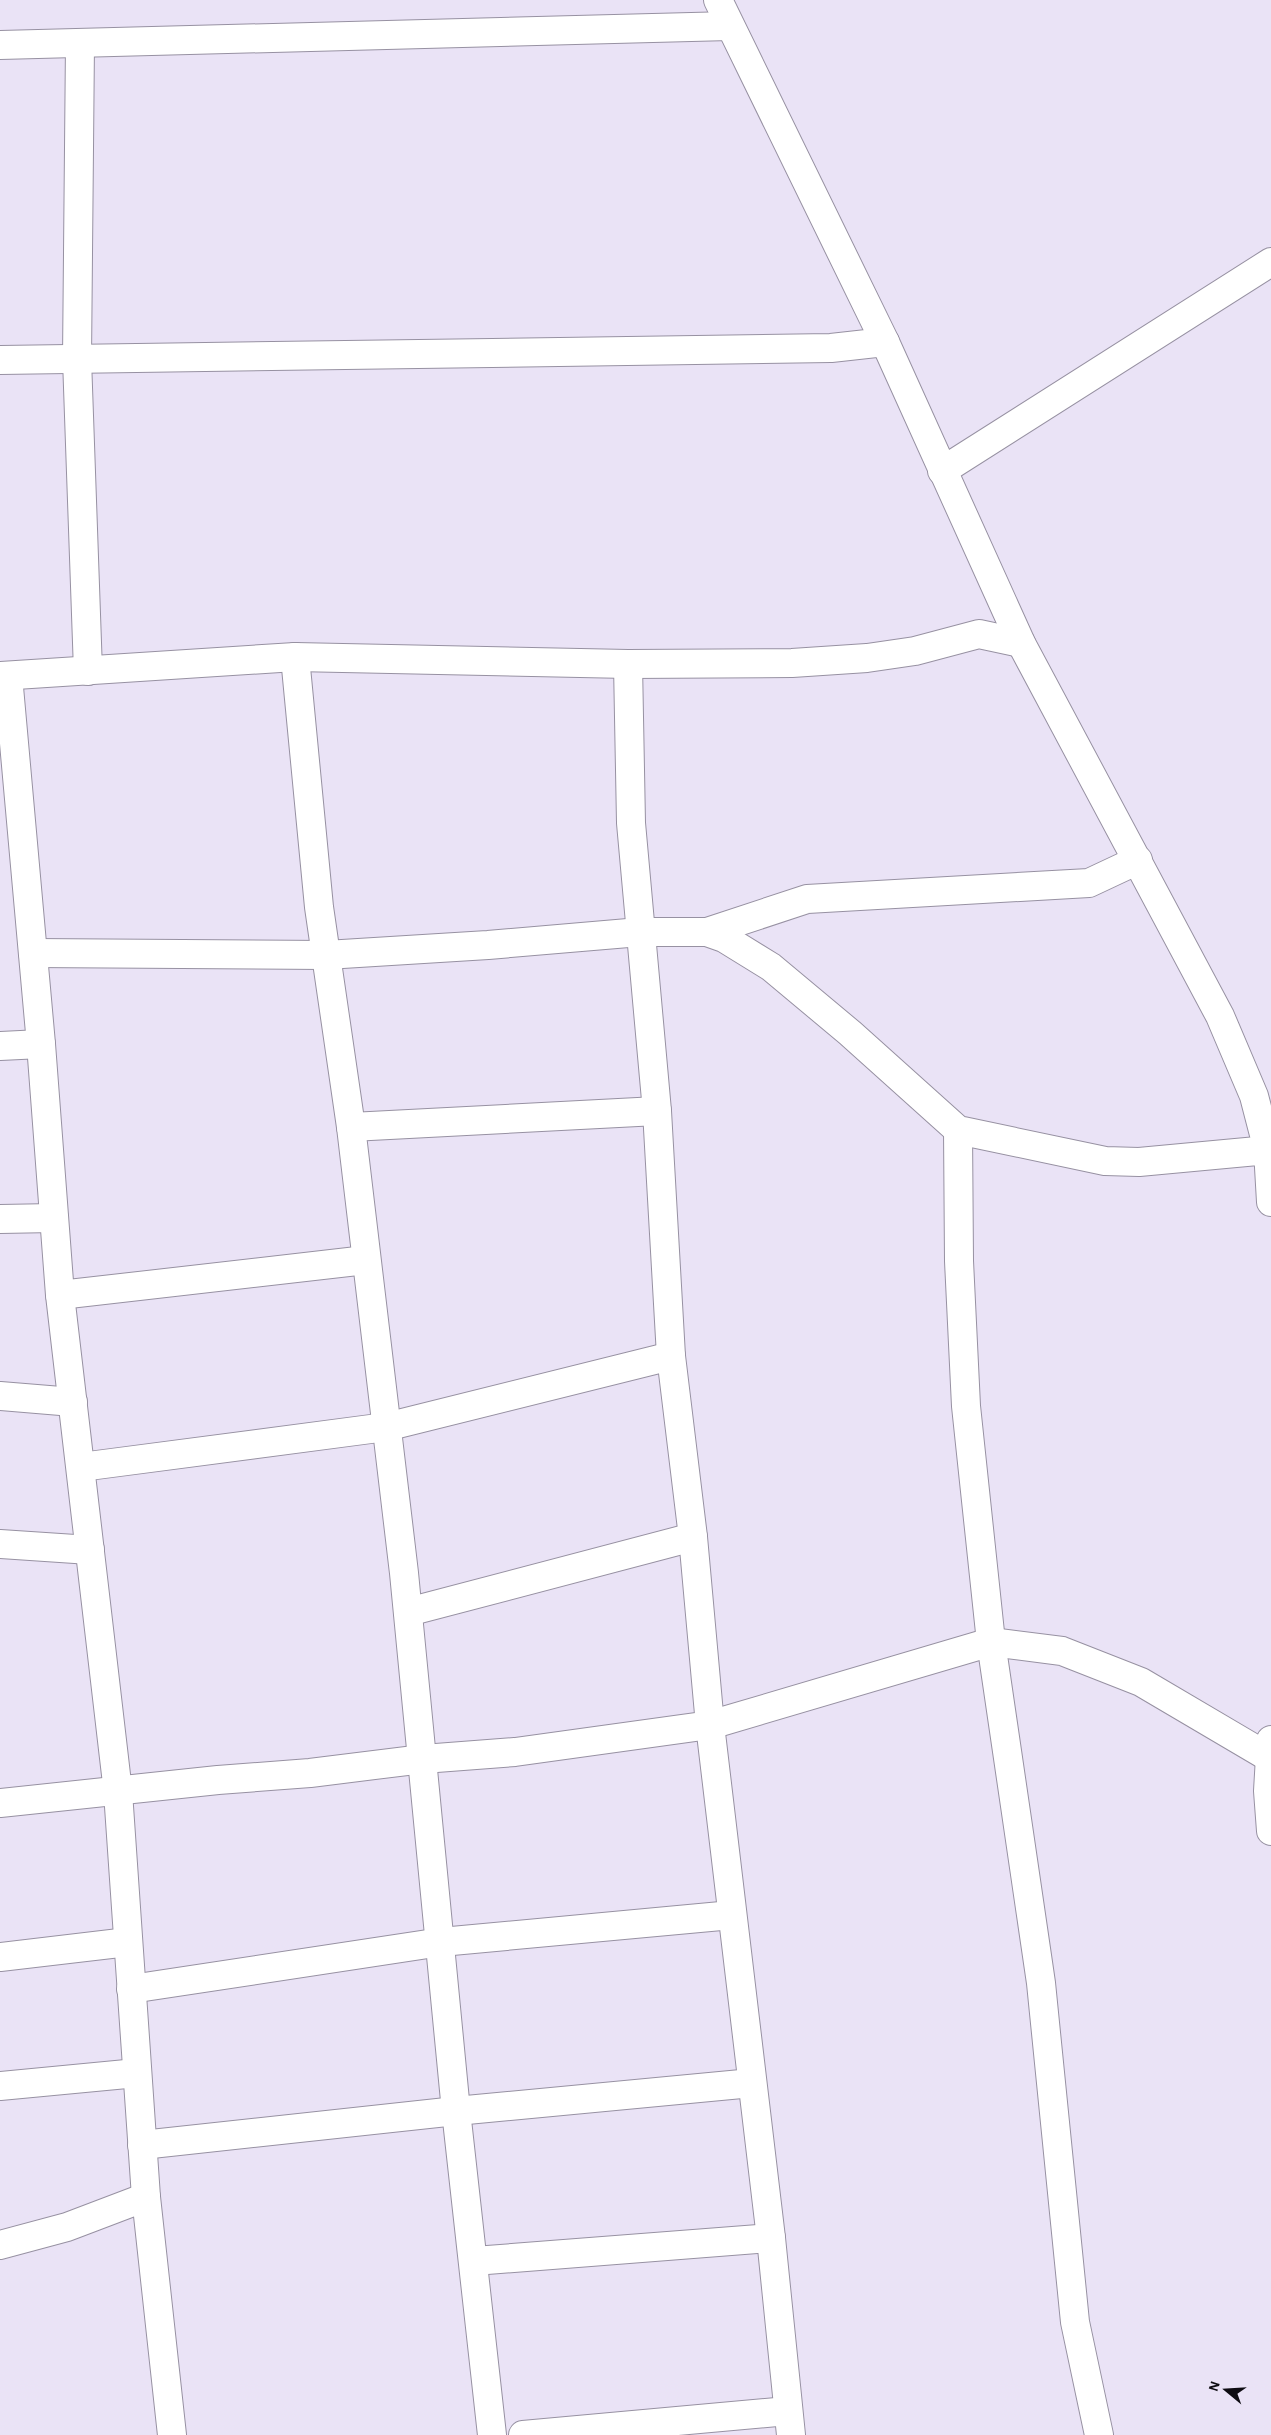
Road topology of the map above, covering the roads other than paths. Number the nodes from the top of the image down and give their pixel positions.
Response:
1 (718, 0) edge
2 (730, 26) junction
3 (80, 43) junction
4 (0, 45) edge
5 (1271, 262) edge
6 (885, 342) junction
7 (77, 359) junction
8 (0, 360) edge
9 (942, 471) junction
10 (990, 579) junction
11 (979, 634) junction
12 (1021, 643) junction
13 (295, 657) junction
14 (628, 664) junction
15 (88, 671) junction
16 (4, 676) edge
17 (1138, 860) junction
18 (640, 932) junction
19 (707, 932) junction
20 (32, 953) junction
21 (326, 955) junction
22 (41, 1044) junction
23 (0, 1046) edge
24 (657, 1111) junction
25 (351, 1127) junction
26 (958, 1130) junction
27 (1270, 1150) edge
28 (1271, 1202) edge
29 (54, 1218) junction
30 (0, 1219) edge
31 (366, 1260) junction
32 (60, 1294) junction
33 (671, 1356) junction
34 (0, 1396) edge
35 (73, 1402) junction
36 (386, 1428) junction
37 (80, 1467) junction
38 (693, 1537) junction
39 (0, 1544) edge
40 (90, 1550) junction
41 (408, 1612) junction
42 (991, 1642) junction
43 (710, 1726) junction
44 (1270, 1748) edge
45 (423, 1759) junction
46 (1269, 1790) edge
47 (118, 1792) junction
48 (0, 1803) edge
49 (1271, 1831) edge
50 (732, 1915) junction
51 (128, 1942) junction
52 (441, 1942) junction
53 (0, 1956) edge
54 (131, 1989) junction
55 (137, 2073) junction
56 (752, 2083) junction
57 (0, 2086) edge
58 (456, 2111) junction
59 (142, 2145) junction
60 (146, 2197) junction
61 (771, 2238) junction
62 (0, 2245) edge
63 (474, 2261) junction
64 (790, 2423) edge
65 (172, 2435) edge
66 (492, 2435) edge
67 (523, 2435) edge
68 (1099, 2435) edge

1 - 2 street
2 - 3 street
2 - 6 street
3 - 4 street
3 - 7 street
5 - 9 street
6 - 7 street
6 - 9 street
7 - 8 street
7 - 15 street
9 - 10 street
10 - 11 street
10 - 12 street
11 - 12 street
11 - 14 street
12 - 17 street
13 - 14 street
13 - 15 street
13 - 21 street
14 - 18 street
15 - 16 street
16 - 20 street
17 - 19 street
17 - 27 street
18 - 19 street
18 - 21 street
18 - 24 street
19 - 26 street
20 - 21 street
20 - 22 street
21 - 25 street
22 - 23 street
22 - 29 street
24 - 25 street
24 - 33 street
25 - 31 street
26 - 27 street
26 - 42 street
27 - 28 street
29 - 30 street
29 - 32 street
31 - 32 street
31 - 36 street
32 - 35 street
33 - 36 street
33 - 38 street
34 - 35 street
35 - 37 street
36 - 37 street
36 - 41 street
37 - 40 street
38 - 41 street
38 - 43 street
39 - 40 street
40 - 47 street
41 - 45 street
42 - 43 street
42 - 44 street
42 - 68 street
43 - 45 street
43 - 50 street
44 - 46 street
45 - 47 street
45 - 52 street
46 - 49 street
47 - 48 street
47 - 51 street
50 - 52 street
50 - 56 street
51 - 53 street
51 - 54 street
52 - 54 street
52 - 58 street
54 - 55 street
55 - 57 street
55 - 59 street
56 - 58 street
56 - 61 street
58 - 59 street
58 - 63 street
59 - 60 street
60 - 62 street
60 - 65 street
61 - 63 street
61 - 64 street
63 - 66 street
64 - 67 street

